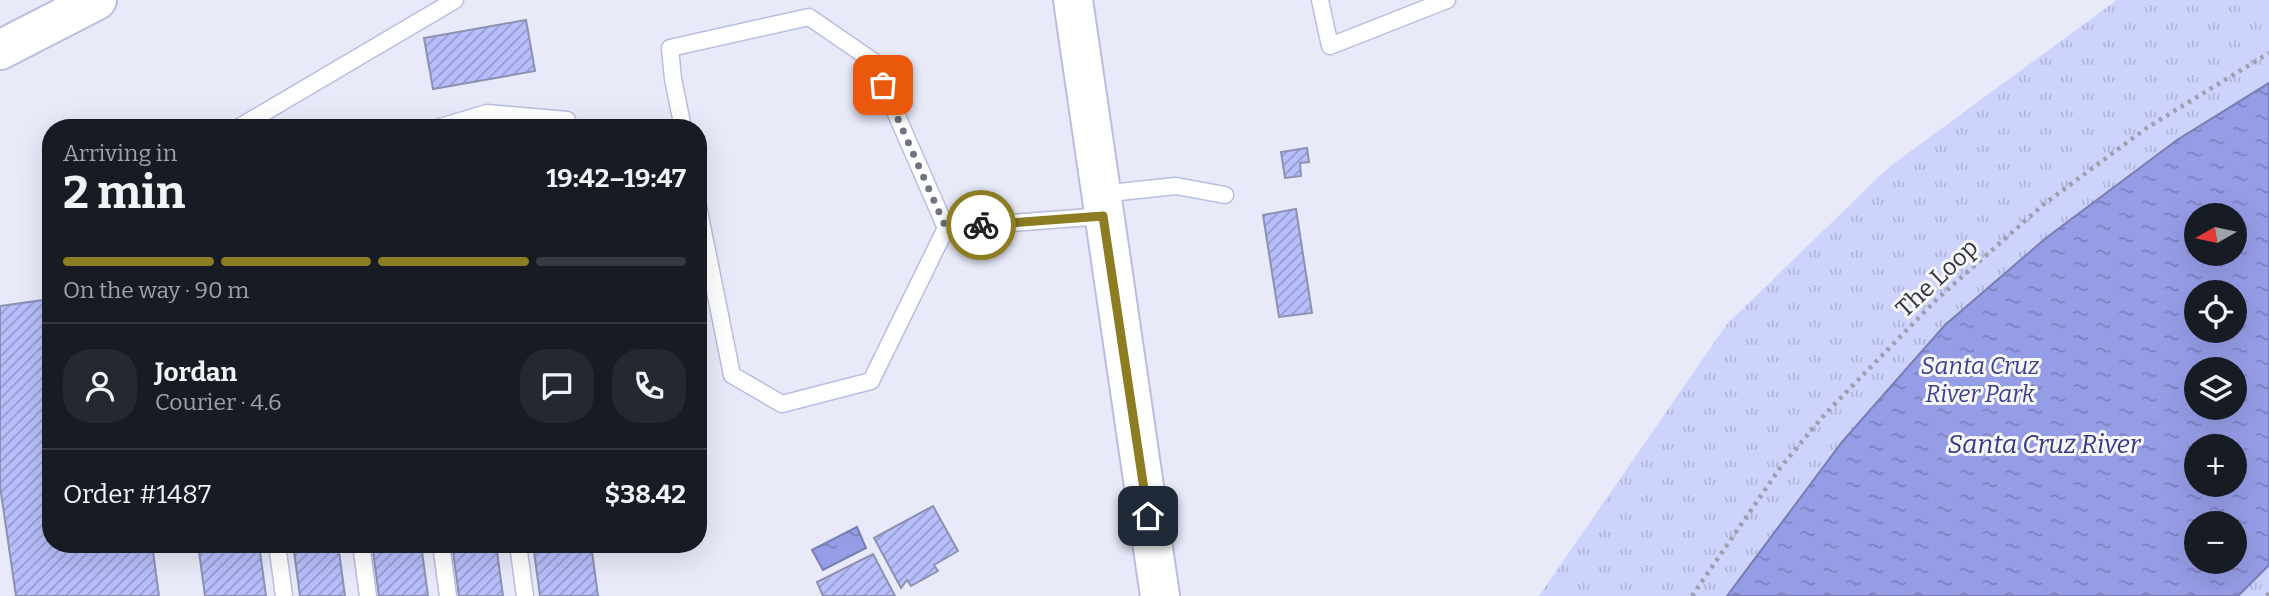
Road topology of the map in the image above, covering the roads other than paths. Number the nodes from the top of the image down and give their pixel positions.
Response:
1 (97, 0) edge
2 (455, 0) edge
3 (1073, 0) edge
4 (1320, 0) edge
5 (1447, 0) edge
6 (0, 50) edge
7 (253, 119) edge
8 (467, 119) edge
9 (556, 119) edge
10 (680, 119) edge
11 (1225, 195) dead end
12 (1102, 205) junction
13 (946, 228) junction
14 (707, 251) edge
15 (278, 553) edge
16 (362, 553) edge
17 (442, 553) edge
18 (519, 553) edge
19 (284, 596) edge
20 (368, 596) edge
21 (447, 596) edge
22 (525, 596) edge
23 (1160, 596) edge

1 - 6 street
2 - 7 lane
3 - 12 street
4 - 5 lane
8 - 9 lane
10 - 13 lane
11 - 12 lane
12 - 13 lane
12 - 23 street
13 - 14 lane
15 - 19 lane
16 - 20 lane
17 - 21 lane
18 - 22 lane

